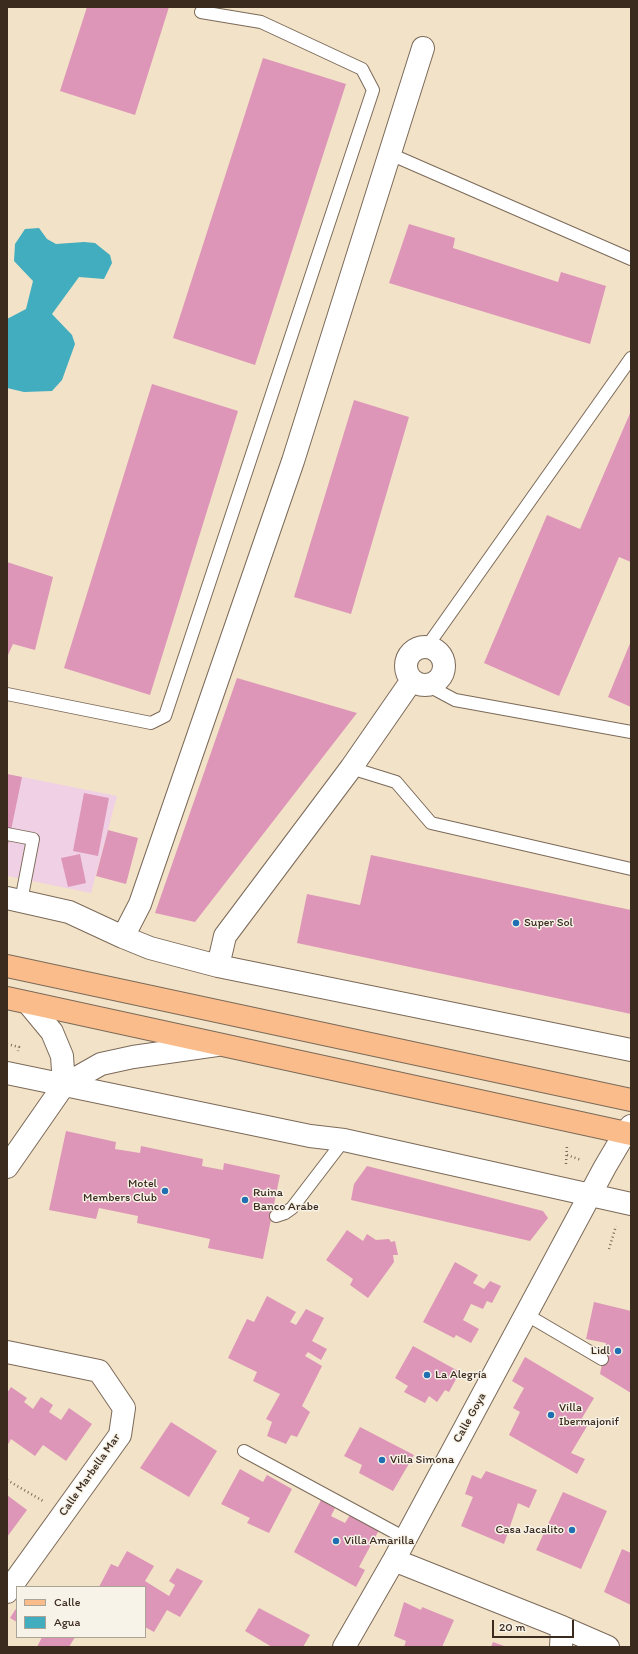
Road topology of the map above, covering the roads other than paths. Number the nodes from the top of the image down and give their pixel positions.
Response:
1 (202, 12) dead end
2 (423, 48) dead end
3 (390, 154) junction
4 (631, 259) edge
5 (631, 358) edge
6 (431, 648) junction
7 (420, 682) junction
8 (7, 694) edge
9 (631, 732) edge
10 (350, 768) junction
11 (7, 834) edge
12 (631, 869) edge
13 (14, 899) edge
14 (123, 937) junction
15 (7, 966) edge
16 (218, 966) junction
17 (7, 998) edge
18 (28, 1003) junction
19 (218, 1044) junction
20 (631, 1050) edge
21 (7, 1073) edge
22 (64, 1085) junction
23 (631, 1100) edge
24 (629, 1131) edge
25 (344, 1140) junction
26 (7, 1167) edge
27 (591, 1195) junction
28 (631, 1204) edge
29 (276, 1216) dead end
30 (526, 1315) junction
31 (7, 1352) edge
32 (602, 1359) dead end
33 (244, 1451) dead end
34 (405, 1538) junction
35 (394, 1560) junction
36 (7, 1592) edge
37 (561, 1637) edge
38 (344, 1647) edge
39 (608, 1647) edge

1 - 8 lane
2 - 3 street
3 - 4 lane
3 - 14 street
5 - 6 lane
6 - 7 street
6 - 7 street
7 - 9 lane
7 - 10 street
10 - 12 lane
10 - 16 street
11 - 13 lane
13 - 14 street
14 - 16 street
15 - 23 main road
16 - 20 street
17 - 18 main road
18 - 19 main road
18 - 22 street
19 - 22 street
19 - 24 main road
21 - 22 street
22 - 25 street
22 - 26 street
24 - 27 street, Calle Goya
25 - 27 street
25 - 29 lane
27 - 28 street
27 - 30 street, Calle Goya
30 - 32 lane
30 - 34 street, Calle Goya
31 - 36 street, Calle Marbella Mar
33 - 34 lane
34 - 35 street, Calle Goya
35 - 37 street
35 - 38 street, Calle Goya
37 - 39 street

